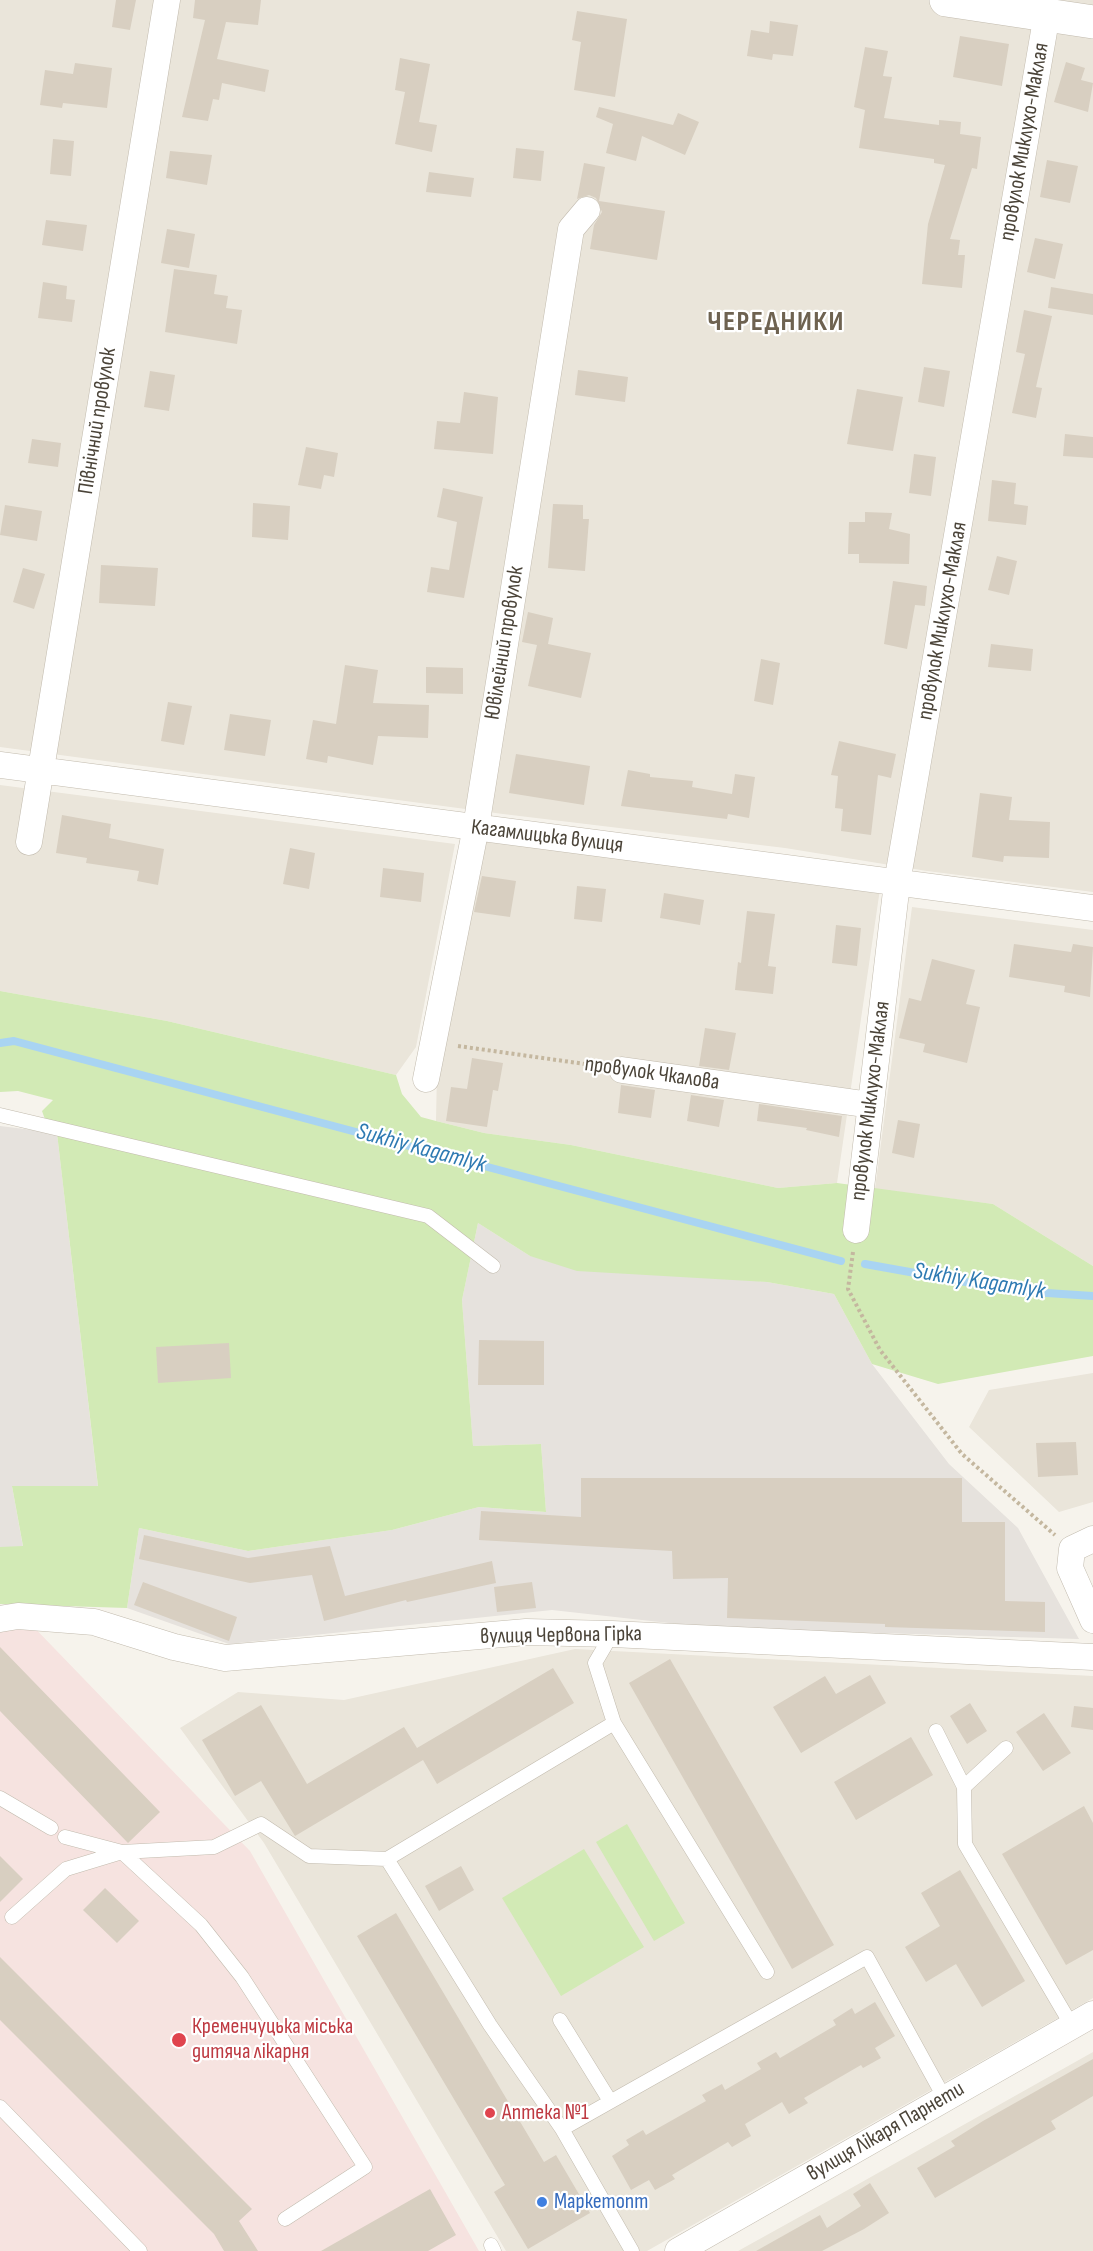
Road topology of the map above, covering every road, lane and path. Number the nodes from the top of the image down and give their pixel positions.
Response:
1 (167, 0) edge
2 (945, 0) edge
3 (1047, 14) junction
4 (1093, 22) edge
5 (586, 210) dead end
6 (0, 765) edge
7 (41, 771) junction
8 (476, 827) junction
9 (29, 842) dead end
10 (897, 883) junction
11 (1093, 908) edge
12 (433, 1042) junction
13 (622, 1070) joint
14 (426, 1079) dead end
15 (871, 1104) junction
16 (0, 1115) edge
17 (856, 1230) joint
18 (492, 1266) dead end
19 (1082, 1544) edge
20 (0, 1618) edge
21 (1093, 1620) edge
22 (612, 1634) junction
23 (1093, 1657) edge
24 (614, 1723) junction
25 (936, 1731) dead end
26 (1006, 1748) dead end
27 (964, 1787) junction
28 (0, 1798) edge
29 (51, 1828) dead end
30 (65, 1837) dead end
31 (122, 1852) junction
32 (387, 1859) junction
33 (12, 1917) dead end
34 (767, 1972) dead end
35 (560, 2020) dead end
36 (1082, 2020) edge
37 (945, 2098) junction
38 (610, 2101) junction
39 (0, 2107) edge
40 (562, 2129) junction
41 (285, 2219) dead end
42 (140, 2251) edge
43 (632, 2251) edge
44 (678, 2251) edge

1 - 7 street, Північний провулок
2 - 3 street
3 - 4 street
3 - 10 street, провулок Миклухо-Маклая
5 - 8 street, Ювілейний провулок
6 - 7 street, Кагамлицька вулиця
7 - 8 street, Кагамлицька вулиця
7 - 9 street, Північний провулок
8 - 10 street, Кагамлицька вулиця
8 - 12 street, Ювілейний провулок
10 - 11 street, Кагамлицька вулиця
10 - 15 street, провулок Миклухо-Маклая
12 - 13 path, провулок Чкалова
12 - 14 street, Ювілейний провулок
13 - 15 street, провулок Чкалова
15 - 17 street, провулок Миклухо-Маклая
16 - 18 lane
17 - 19 path
19 - 21 street
20 - 22 street, вулиця Червона Гірка
22 - 23 street, вулиця Червона Гірка
22 - 24 lane
24 - 32 lane
24 - 34 lane
25 - 27 lane
26 - 27 lane
27 - 36 lane
28 - 29 lane
30 - 31 lane
31 - 32 lane
31 - 33 lane
31 - 41 lane
32 - 40 lane
35 - 38 lane
36 - 37 street, вулиця Лікаря Парнети
37 - 38 lane
37 - 44 street, вулиця Лікаря Парнети
38 - 40 lane
39 - 42 lane
40 - 43 lane

